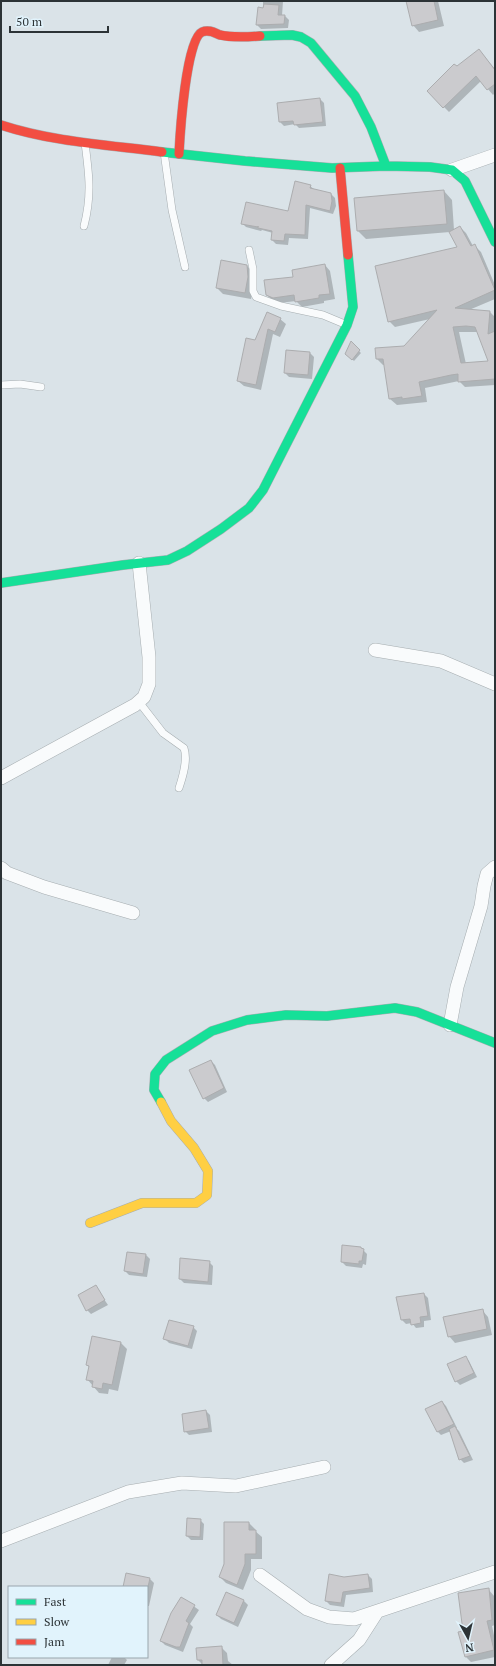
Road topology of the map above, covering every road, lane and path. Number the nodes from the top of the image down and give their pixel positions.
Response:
1 (1, 124) edge
2 (85, 143) junction
3 (164, 152) junction
4 (179, 154) junction
5 (495, 155) edge
6 (386, 166) junction
7 (340, 168) junction
8 (452, 170) junction
9 (84, 226) dead end
10 (495, 242) edge
11 (249, 250) dead end
12 (184, 267) dead end
13 (347, 325) junction
14 (1, 385) edge
15 (41, 387) dead end
16 (139, 563) junction
17 (1, 582) edge
18 (375, 650) dead end
19 (495, 684) edge
20 (139, 702) junction
21 (1, 778) edge
22 (179, 788) dead end
23 (495, 867) edge
24 (1, 868) edge
25 (133, 913) dead end
26 (450, 1025) junction
27 (495, 1043) edge
28 (90, 1223) dead end
29 (324, 1467) dead end
30 (1, 1541) edge
31 (495, 1572) edge
32 (260, 1575) dead end
33 (377, 1612) junction
34 (331, 1665) edge

1 - 2 street
2 - 3 street
2 - 9 lane
3 - 4 street
3 - 12 lane
4 - 6 street
4 - 7 street
5 - 8 street
6 - 7 street
6 - 8 street
7 - 13 street
8 - 10 street
11 - 13 lane
13 - 16 street
14 - 15 lane
16 - 17 street
16 - 20 street
18 - 19 street
20 - 21 street
20 - 22 lane
23 - 26 street
24 - 25 street
26 - 27 street
26 - 28 street
29 - 30 street
31 - 33 street
32 - 33 street
33 - 34 street

